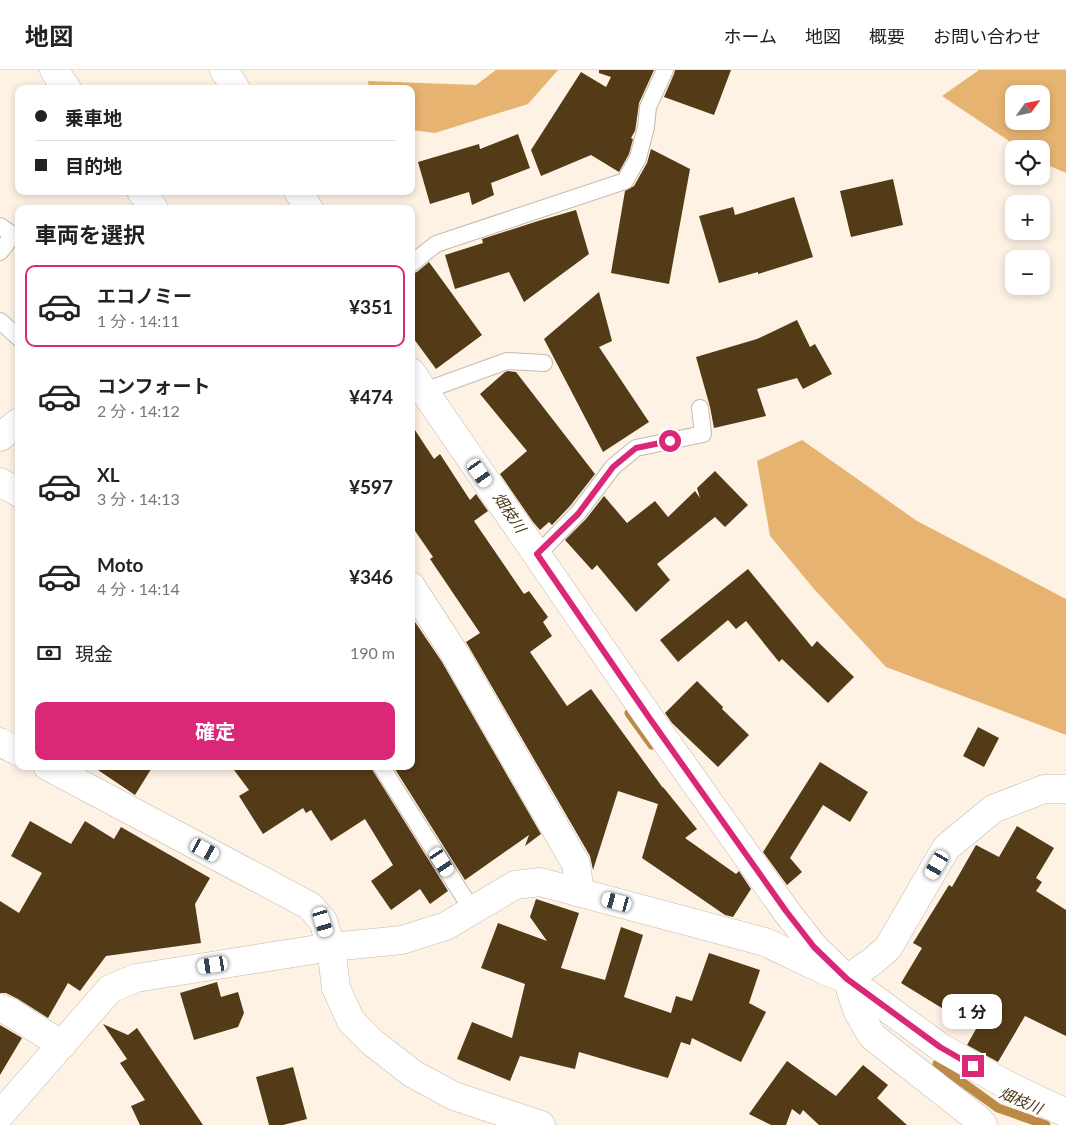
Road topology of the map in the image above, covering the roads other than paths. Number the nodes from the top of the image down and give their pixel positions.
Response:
1 (54, 70) edge
2 (224, 70) edge
3 (665, 70) edge
4 (64, 85) edge
5 (233, 85) edge
6 (0, 226) edge
7 (0, 252) edge
8 (415, 261) edge
9 (0, 321) edge
10 (15, 334) edge
11 (544, 363) dead end
12 (416, 381) edge
13 (700, 408) dead end
14 (15, 425) edge
15 (0, 436) edge
16 (0, 482) edge
17 (15, 491) edge
18 (537, 554) junction
19 (415, 592) edge
20 (0, 742) edge
21 (15, 750) edge
22 (54, 770) edge
23 (384, 770) edge
24 (1066, 789) edge
25 (580, 893) junction
26 (472, 910) junction
27 (331, 947) junction
28 (847, 979) junction
29 (0, 1008) edge
30 (62, 1044) junction
31 (1066, 1113) edge
32 (0, 1115) edge
33 (541, 1125) edge
34 (983, 1125) edge

1 - 4 street
2 - 5 street
3 - 8 lane
6 - 7 lane
9 - 10 lane
11 - 12 lane
12 - 18 street
13 - 18 lane
14 - 15 street
16 - 17 street
18 - 28 street
19 - 25 street
20 - 21 street
22 - 27 street
23 - 26 lane
24 - 28 street
25 - 26 street
25 - 28 street
26 - 27 street
27 - 30 street
27 - 33 street
28 - 31 street
28 - 34 street
29 - 30 street
30 - 32 street

